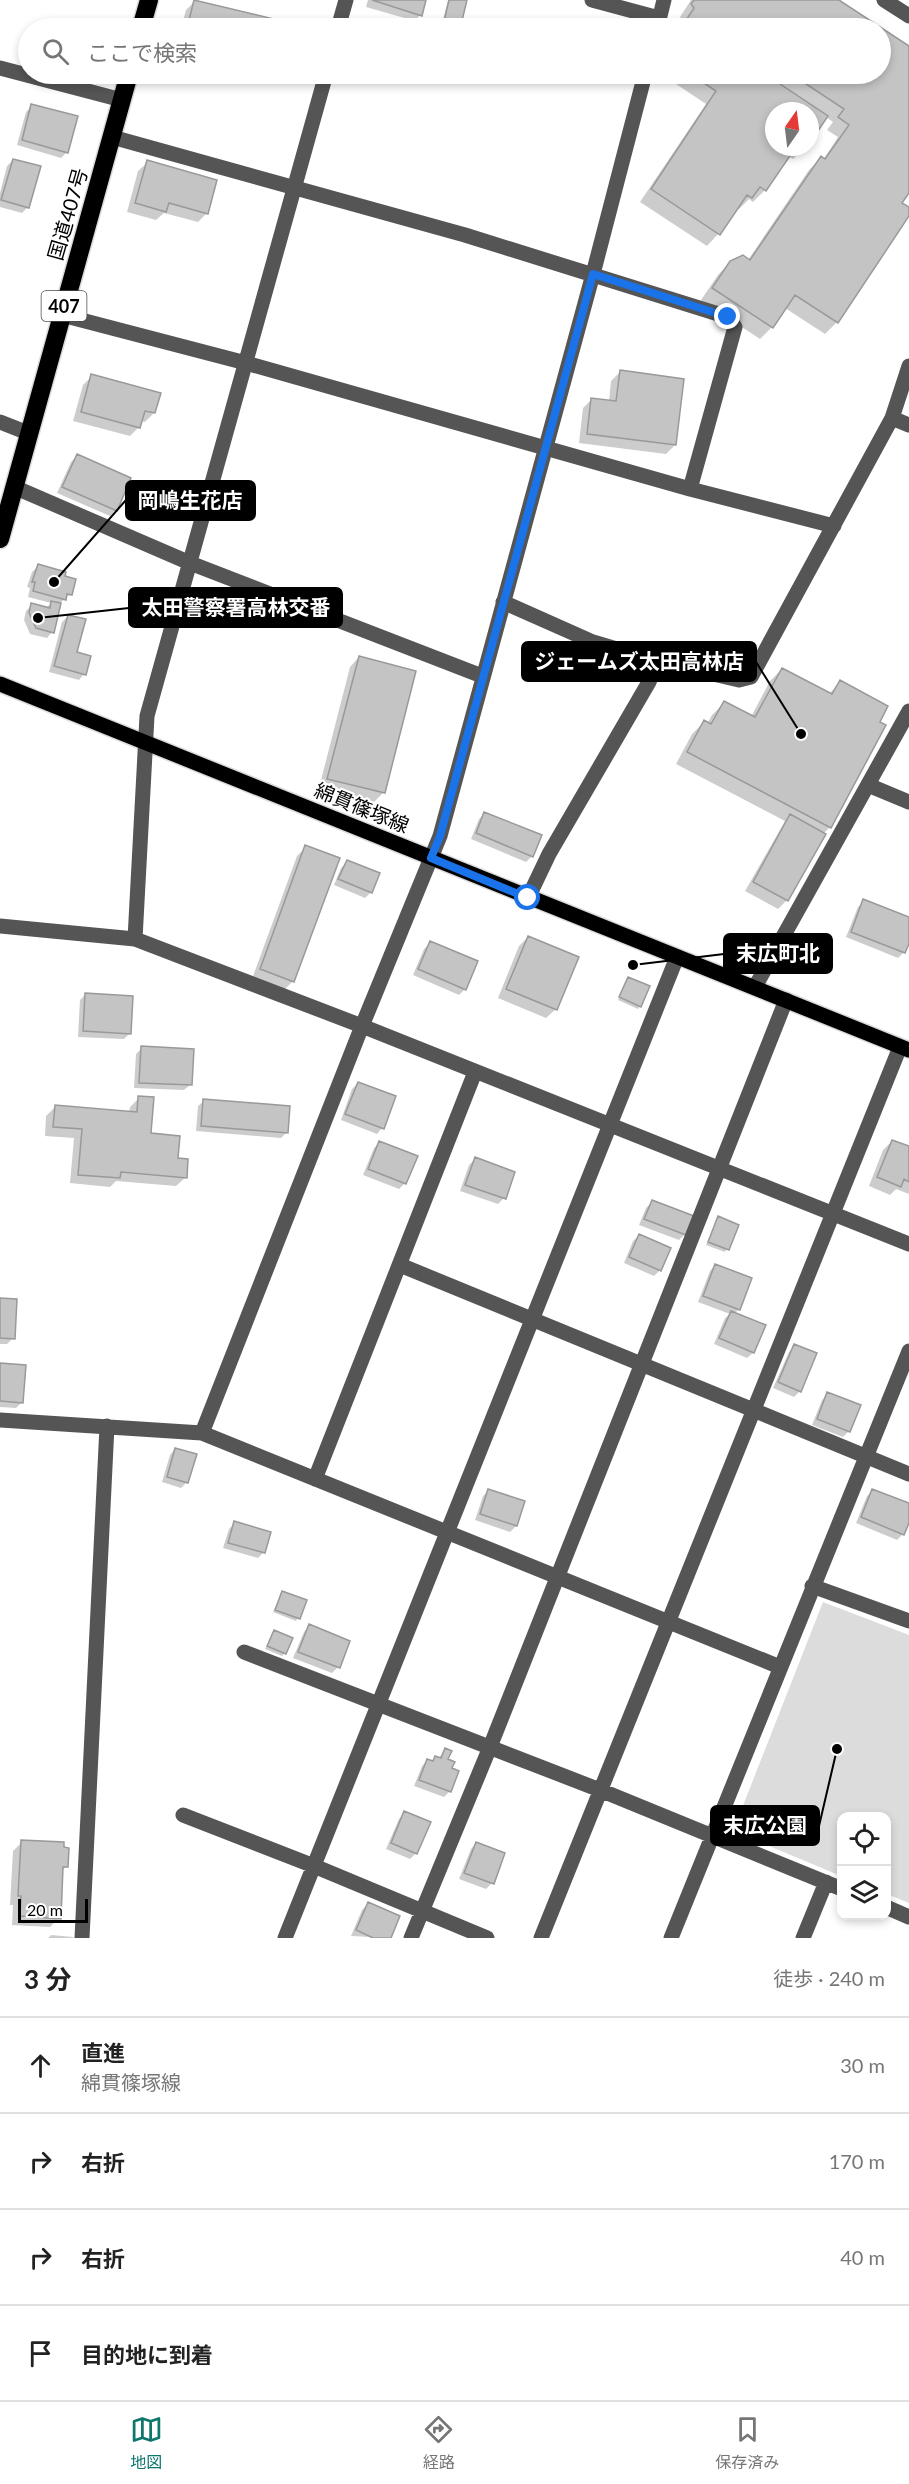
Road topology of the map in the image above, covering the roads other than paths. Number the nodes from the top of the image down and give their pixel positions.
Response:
1 (149, 0) edge
2 (346, 0) edge
3 (591, 0) edge
4 (664, 0) edge
5 (884, 0) edge
6 (909, 16) edge
7 (144, 18) edge
8 (341, 18) edge
9 (643, 18) edge
10 (659, 18) edge
11 (0, 68) edge
12 (18, 73) edge
13 (61, 84) edge
14 (126, 84) edge
15 (323, 84) edge
16 (642, 84) edge
17 (122, 100) junction
18 (111, 136) junction
19 (295, 186) junction
20 (593, 274) junction
21 (62, 315) junction
22 (246, 363) junction
23 (909, 366) edge
24 (892, 418) junction
25 (0, 422) edge
26 (909, 425) edge
27 (28, 433) junction
28 (546, 447) junction
29 (14, 487) junction
30 (690, 489) junction
31 (2, 520) edge
32 (834, 526) junction
33 (0, 539) edge
34 (190, 563) junction
35 (502, 602) junction
36 (657, 661) junction
37 (482, 676) junction
38 (0, 684) edge
39 (909, 711) edge
40 (145, 742) junction
41 (868, 785) junction
42 (909, 802) edge
43 (431, 858) junction
44 (528, 898) junction
45 (0, 926) edge
46 (135, 939) junction
47 (677, 957) junction
48 (755, 987) junction
49 (786, 1000) junction
50 (362, 1026) junction
51 (905, 1048) edge
52 (475, 1072) junction
53 (610, 1125) junction
54 (719, 1169) junction
55 (832, 1214) junction
56 (909, 1244) edge
57 (400, 1265) junction
58 (532, 1320) junction
59 (909, 1351) edge
60 (641, 1364) junction
61 (753, 1410) junction
62 (0, 1420) edge
63 (107, 1426) junction
64 (202, 1433) junction
65 (866, 1457) junction
66 (909, 1474) edge
67 (315, 1479) junction
68 (447, 1533) junction
69 (556, 1576) junction
70 (812, 1586) junction
71 (909, 1621) edge
72 (668, 1622) junction
73 (244, 1652) dead end
74 (780, 1667) junction
75 (378, 1704) junction
76 (490, 1747) junction
77 (600, 1790) junction
78 (183, 1815) dead end
79 (711, 1836) junction
80 (314, 1866) junction
81 (826, 1882) junction
82 (837, 1887) edge
83 (891, 1909) edge
84 (421, 1912) junction
85 (909, 1917) edge
86 (82, 1938) edge
87 (285, 1938) edge
88 (411, 1938) edge
89 (487, 1938) edge
90 (542, 1938) edge
91 (671, 1938) edge
92 (803, 1938) edge

1 - 7 highway
2 - 8 street
3 - 9 street
4 - 10 street
5 - 6 street
11 - 12 street
13 - 17 street
14 - 17 highway, 国道407号 / 407
15 - 19 street
16 - 20 street
17 - 18 highway, 国道407号 / 407
18 - 19 street
18 - 21 highway, 国道407号 / 407
19 - 20 street
19 - 22 street
20 - 28 street
20 - 30 street
21 - 22 street
21 - 27 highway, 国道407号 / 407
22 - 28 street
22 - 34 street
23 - 24 street
24 - 26 street
24 - 32 street
25 - 27 street
27 - 29 highway, 国道407号 / 407
28 - 30 street
28 - 35 street
29 - 31 highway, 国道407号 / 407
29 - 34 street
30 - 32 street
31 - 33 highway, 国道407号 / 407
32 - 36 street
34 - 37 street
34 - 40 street
35 - 36 street
35 - 37 street
36 - 44 street
37 - 43 street
38 - 40 main road, 綿貫篠塚線
39 - 41 street
40 - 43 main road, 綿貫篠塚線
40 - 46 street
41 - 42 street
41 - 48 street
43 - 44 main road, 綿貫篠塚線
43 - 50 street
44 - 47 main road, 綿貫篠塚線
45 - 46 street
46 - 50 street
47 - 48 main road, 綿貫篠塚線
47 - 53 street
48 - 49 main road, 綿貫篠塚線
49 - 51 main road, 綿貫篠塚線
49 - 54 street
50 - 52 street
50 - 64 street
51 - 55 street
52 - 53 street
52 - 57 street
53 - 54 street
53 - 58 street
54 - 55 street
54 - 60 street
55 - 56 street
55 - 61 street
57 - 58 street
57 - 67 street
58 - 60 street
58 - 68 street
59 - 65 street
60 - 61 street
60 - 69 street
61 - 65 street
61 - 72 street
62 - 63 street
63 - 64 street
63 - 86 street
64 - 67 street
65 - 66 street
65 - 70 street
67 - 68 street
68 - 69 street
68 - 75 street
69 - 72 street
69 - 76 street
70 - 71 street
70 - 74 street
72 - 74 street
72 - 77 street
73 - 75 street
74 - 79 street
75 - 76 street
75 - 80 street
76 - 77 street
76 - 84 street
77 - 79 street
77 - 90 street
78 - 80 street
79 - 81 street
79 - 91 street
80 - 84 street
80 - 87 street
81 - 82 street
81 - 92 street
83 - 85 street
84 - 88 street
84 - 89 street

